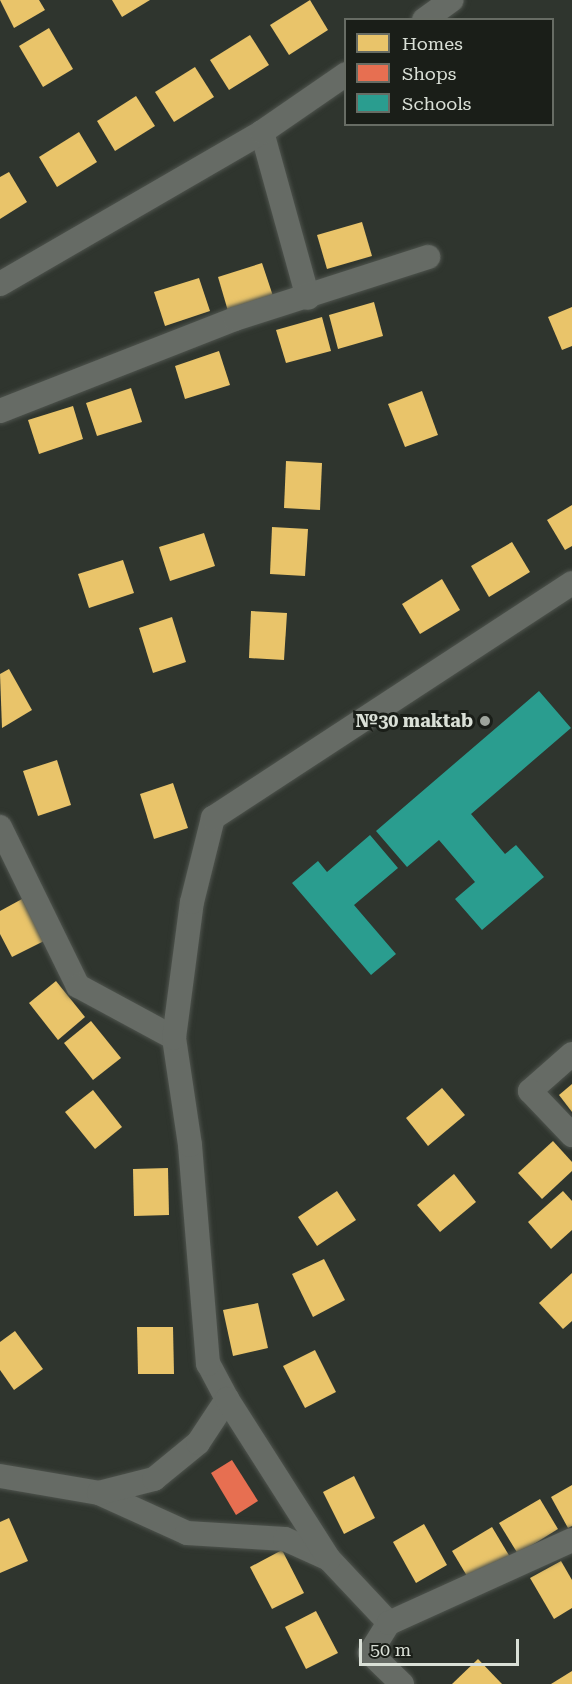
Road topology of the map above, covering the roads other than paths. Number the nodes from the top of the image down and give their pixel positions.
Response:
1 (452, 0) edge
2 (427, 18) edge
3 (344, 75) edge
4 (262, 132) junction
5 (428, 257) dead end
6 (0, 284) edge
7 (308, 298) junction
8 (0, 411) edge
9 (572, 583) edge
10 (0, 827) edge
11 (174, 1038) junction
12 (572, 1054) edge
13 (572, 1135) edge
14 (227, 1399) junction
15 (0, 1476) edge
16 (99, 1492) junction
17 (572, 1540) edge
18 (329, 1559) junction
19 (389, 1623) junction
20 (402, 1684) edge

1 - 2 street
3 - 4 street
4 - 6 street
4 - 7 street
5 - 7 street
7 - 8 street
9 - 11 street
10 - 11 street
11 - 14 street
12 - 13 street
14 - 16 street
14 - 18 street
15 - 16 street
16 - 18 street
17 - 19 street
18 - 19 street
19 - 20 street

